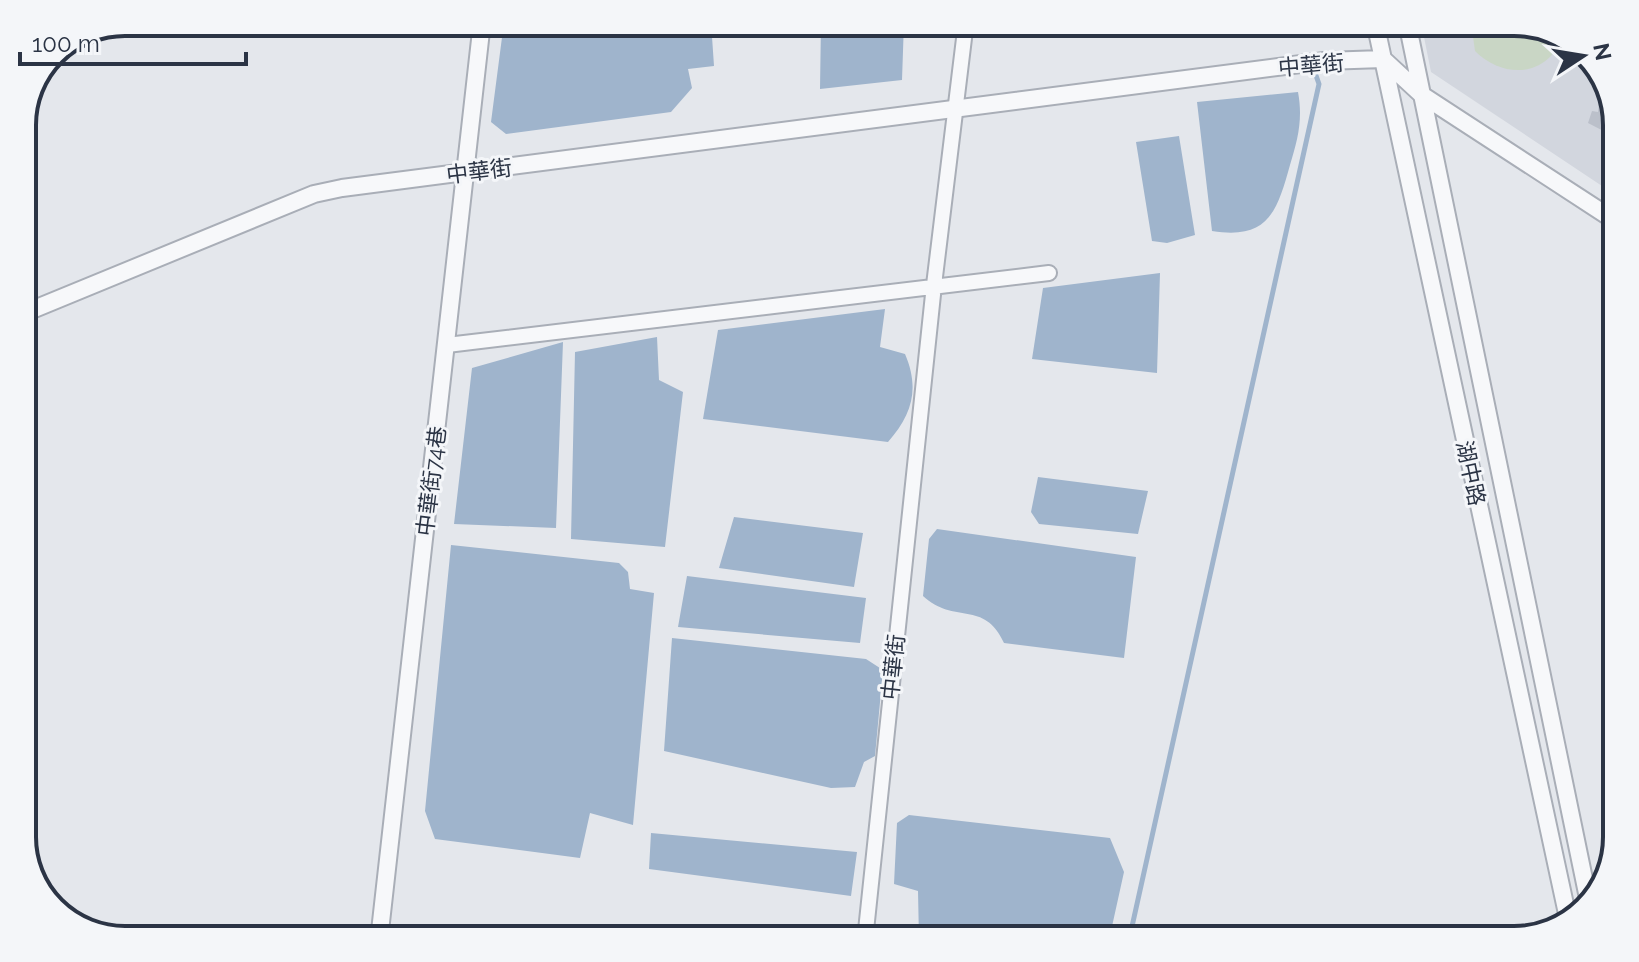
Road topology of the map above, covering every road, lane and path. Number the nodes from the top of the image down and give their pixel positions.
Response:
1 (480, 36) edge
2 (965, 36) edge
3 (1378, 36) edge
4 (1410, 36) edge
5 (1383, 59) junction
6 (1422, 95) junction
7 (957, 109) junction
8 (463, 173) junction
9 (1603, 213) edge
10 (1049, 273) dead end
11 (934, 285) junction
12 (36, 308) edge
13 (447, 345) junction
14 (1586, 889) edge
15 (1566, 909) edge
16 (381, 926) edge
17 (866, 926) edge

1 - 8 street, 中華街74巷
2 - 7 street, 中華街
3 - 5 street, 湖中路
4 - 6 street, 湖中路
5 - 6 street
5 - 7 street, 中華街
5 - 15 street, 湖中路
6 - 9 street
6 - 14 street, 湖中路
7 - 8 street, 中華街
7 - 11 street, 中華街
8 - 12 street, 中華街
8 - 13 street, 中華街74巷
10 - 11 street
11 - 13 street
11 - 17 street, 中華街
13 - 16 street, 中華街74巷

